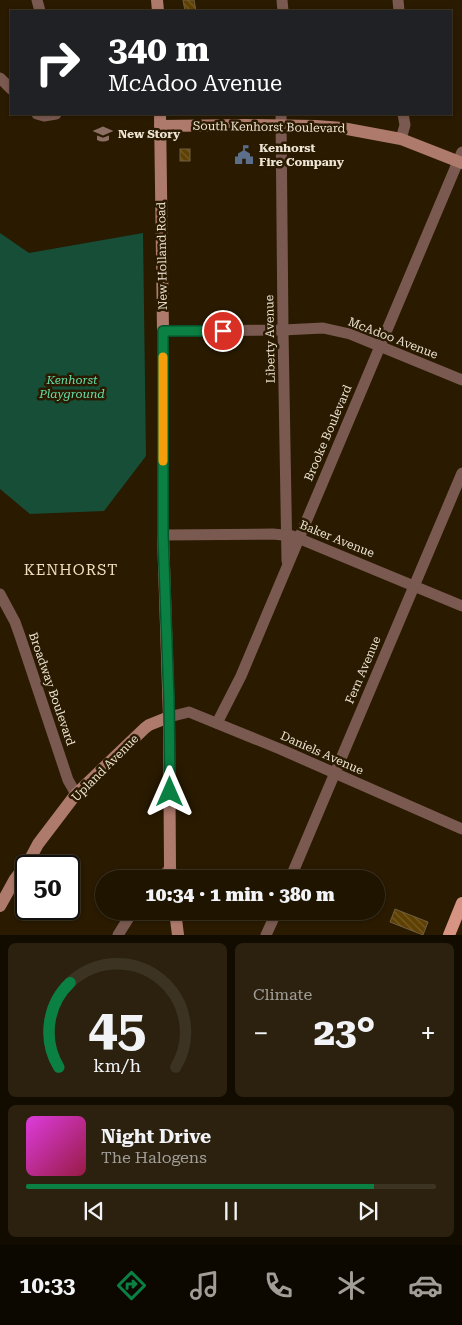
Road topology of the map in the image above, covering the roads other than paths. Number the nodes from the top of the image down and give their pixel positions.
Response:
1 (0, 78) edge
2 (10, 88) edge
3 (404, 119) edge
4 (160, 120) edge
5 (281, 120) edge
6 (401, 139) junction
7 (461, 159) edge
8 (283, 330) junction
9 (163, 331) junction
10 (380, 346) junction
11 (462, 380) edge
12 (462, 473) edge
13 (286, 534) junction
14 (163, 535) junction
15 (298, 538) junction
16 (287, 565) junction
17 (414, 586) junction
18 (0, 594) edge
19 (462, 606) edge
20 (169, 717) junction
21 (217, 723) junction
22 (334, 774) junction
23 (76, 794) junction
24 (462, 830) edge
25 (171, 870) edge
26 (294, 870) edge
27 (462, 903) edge
28 (0, 906) edge
29 (127, 920) edge
30 (176, 920) edge
31 (272, 920) edge
32 (118, 935) edge
33 (178, 935) edge
34 (266, 935) edge
35 (449, 935) edge

1 - 2 street
3 - 6 street
4 - 5 main road, South Kenhorst Boulevard
4 - 9 main road, New Holland Road
5 - 6 main road, South Kenhorst Boulevard
5 - 8 street, Liberty Avenue
6 - 7 main road, South Kenhorst Boulevard
7 - 10 street, Brooke Boulevard
8 - 9 street, McAdoo Avenue
8 - 10 street, McAdoo Avenue
8 - 13 street, Liberty Avenue
9 - 14 main road, New Holland Road
10 - 11 street, McAdoo Avenue
10 - 15 street, Brooke Boulevard
12 - 17 street, Fern Avenue
13 - 14 street, Baker Avenue
13 - 15 street, Baker Avenue
13 - 16 street, Liberty Avenue
14 - 20 main road, New Holland Road
15 - 16 street, Brooke Boulevard
15 - 17 street, Baker Avenue
16 - 21 street, Brooke Boulevard
17 - 19 street, Baker Avenue
17 - 22 street, Fern Avenue
18 - 23 street, Broadway Boulevard
20 - 21 street, Daniels Avenue
20 - 23 main road, Upland Avenue
20 - 25 main road, New Holland Road
21 - 22 street, Daniels Avenue
22 - 24 street, Daniels Avenue
22 - 26 street, Fern Avenue
23 - 28 main road, Upland Avenue
27 - 35 main road
29 - 32 street
30 - 33 main road
31 - 34 street

